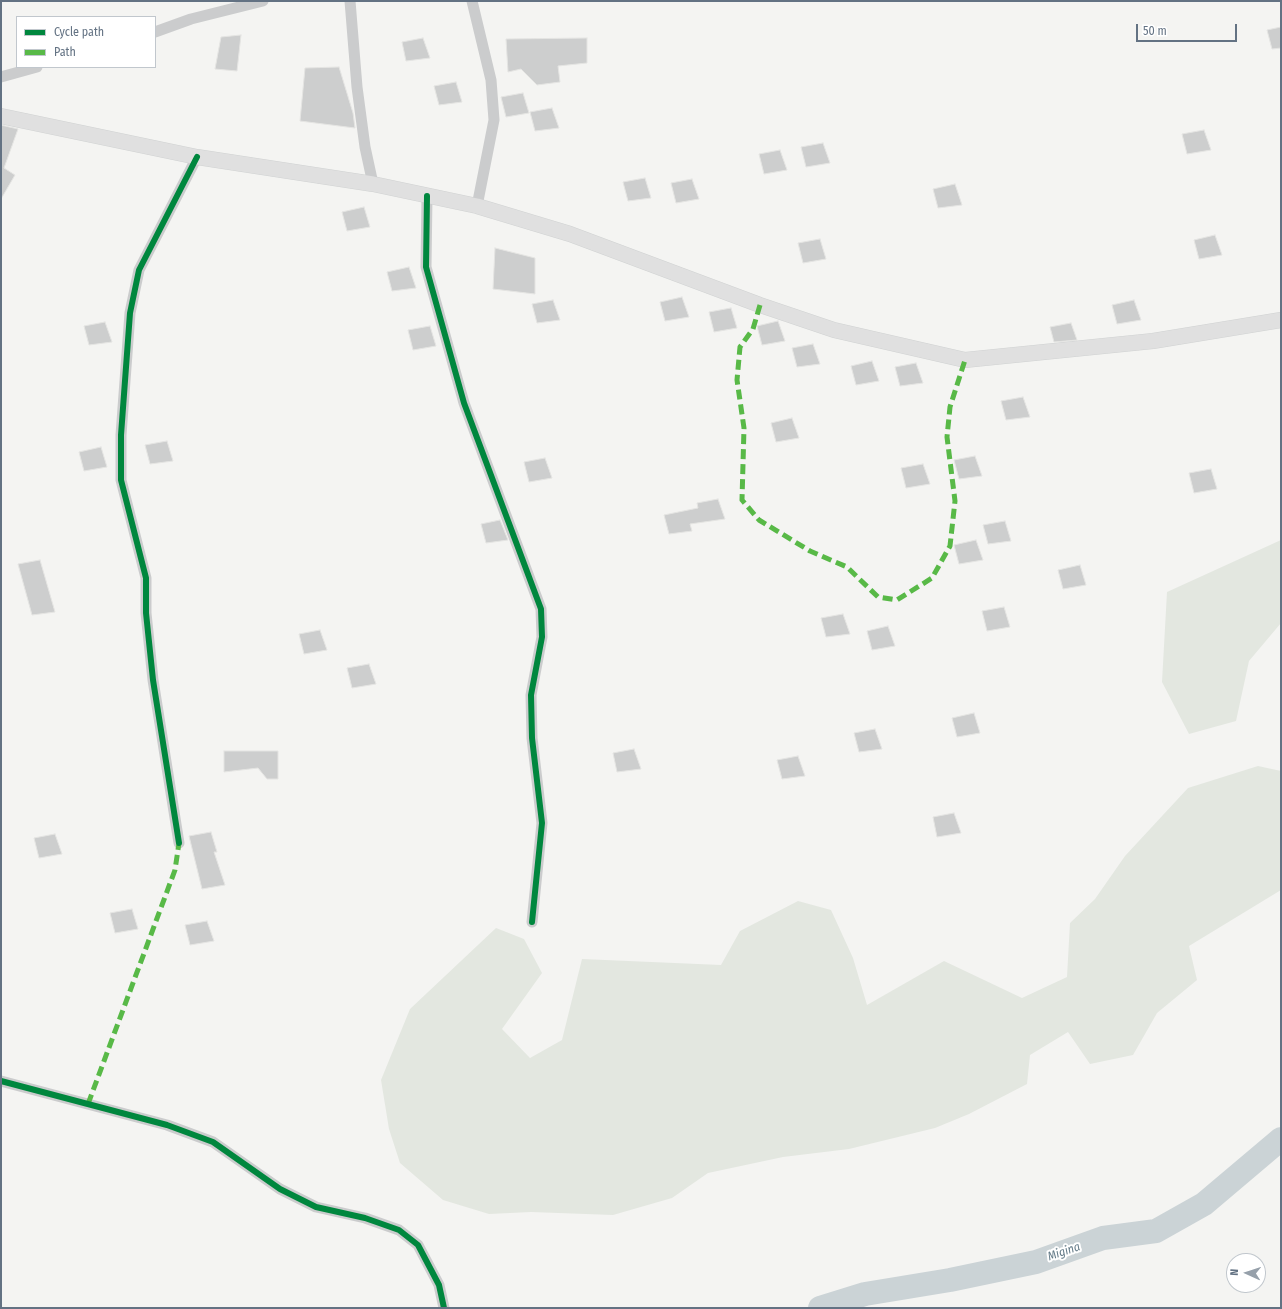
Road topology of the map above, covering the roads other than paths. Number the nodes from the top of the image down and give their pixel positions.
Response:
1 (263, 1) edge
2 (350, 1) edge
3 (472, 1) edge
4 (156, 32) edge
5 (33, 68) edge
6 (1, 77) edge
7 (1, 116) edge
8 (197, 157) junction
9 (373, 184) junction
10 (427, 196) junction
11 (477, 206) junction
12 (1281, 320) edge
13 (179, 843) dead end
14 (532, 922) dead end
15 (1, 1081) edge
16 (444, 1308) edge

1 - 4 street
2 - 9 street
3 - 11 street
5 - 6 street
7 - 8 main road
8 - 9 main road
8 - 13 street
9 - 10 main road
10 - 11 main road
10 - 14 street
11 - 12 main road
15 - 16 street

